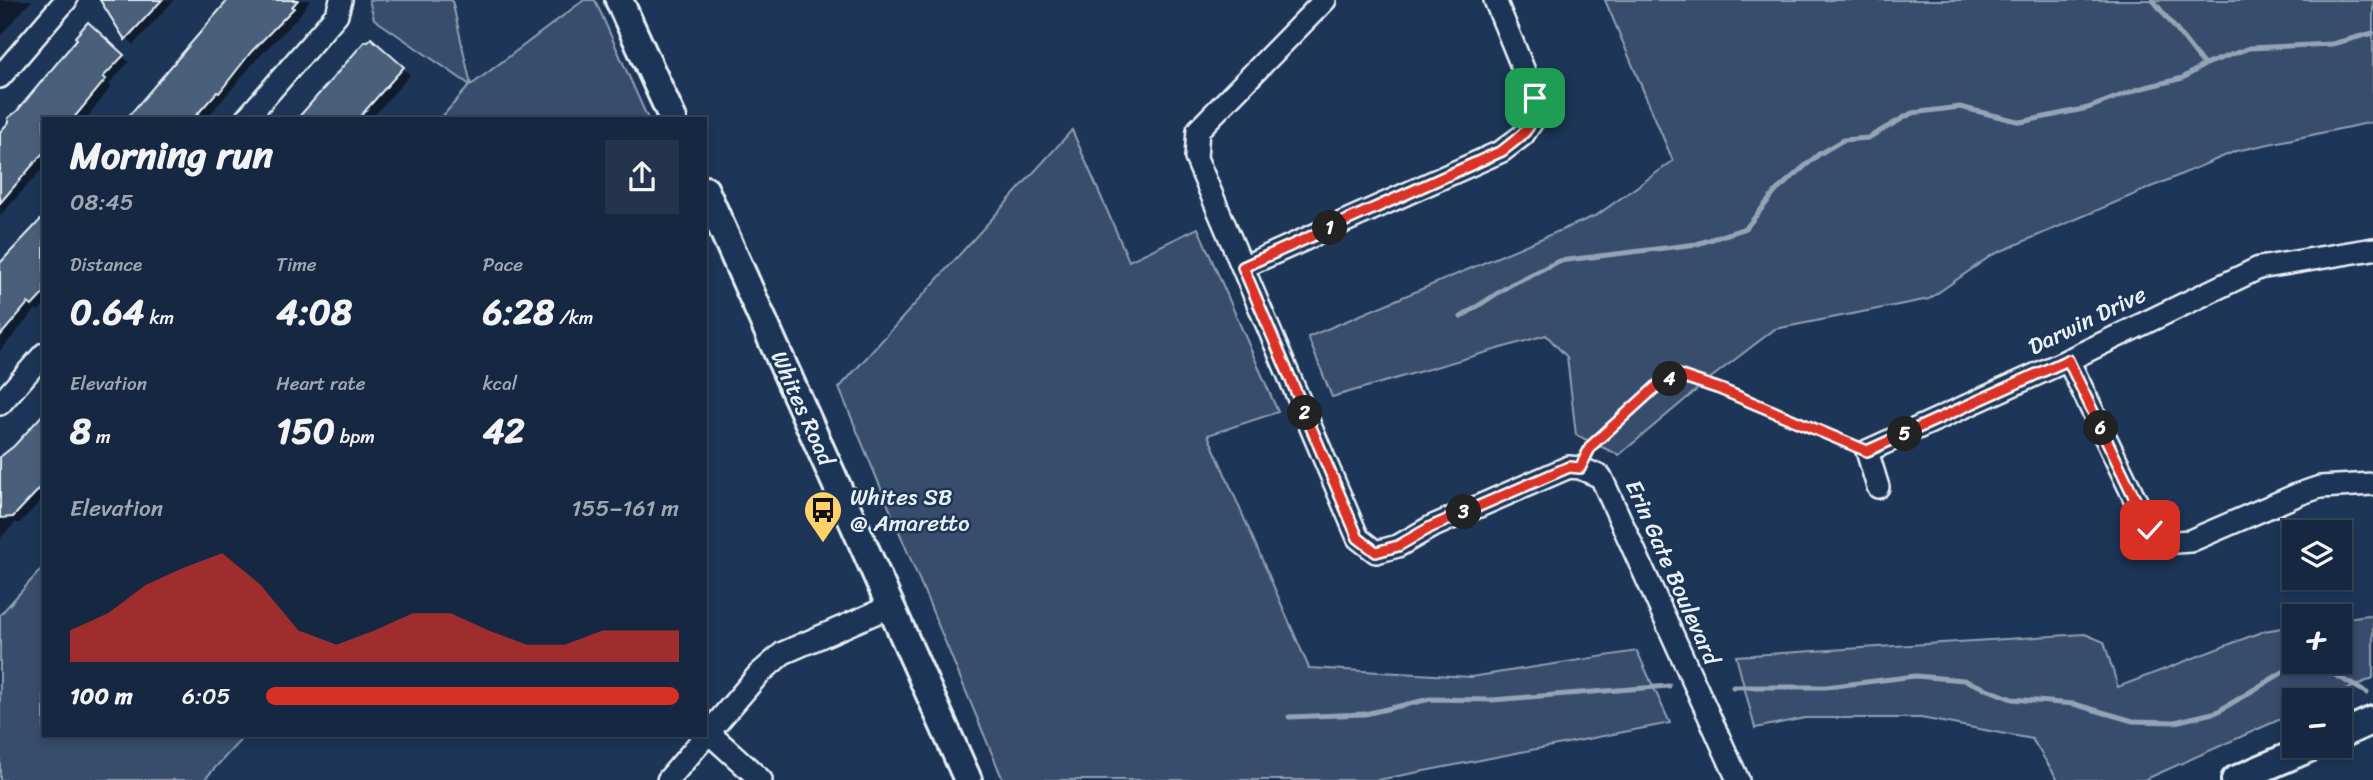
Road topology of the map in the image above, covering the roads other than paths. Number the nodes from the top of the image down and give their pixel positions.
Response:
1 (66, 0) edge
2 (341, 0) edge
3 (619, 0) edge
4 (1325, 0) edge
5 (1495, 0) edge
6 (0, 77) edge
7 (248, 117) edge
8 (672, 117) edge
9 (707, 194) edge
10 (2373, 250) edge
11 (1243, 267) junction
12 (42, 356) edge
13 (2068, 360) junction
14 (0, 404) edge
15 (2373, 484) edge
16 (1878, 487) dead end
17 (890, 607) junction
18 (2373, 720) edge
19 (2352, 729) edge
20 (709, 733) junction
21 (707, 735) edge
22 (706, 737) edge
23 (2286, 758) edge
24 (668, 780) edge
25 (761, 780) edge
26 (968, 780) edge
27 (1738, 780) edge
28 (2236, 780) edge

1 - 6 street
2 - 7 street
3 - 8 main road
4 - 11 street
5 - 11 street
9 - 17 main road, Whites Road
10 - 13 street, Darwin Drive
11 - 27 street, Erin Gate Boulevard
12 - 14 street
13 - 15 street
13 - 16 street, Darwin Drive
17 - 20 street
17 - 26 main road, Whites Road
18 - 19 main road
20 - 21 street
20 - 25 street
22 - 24 street
23 - 28 main road

